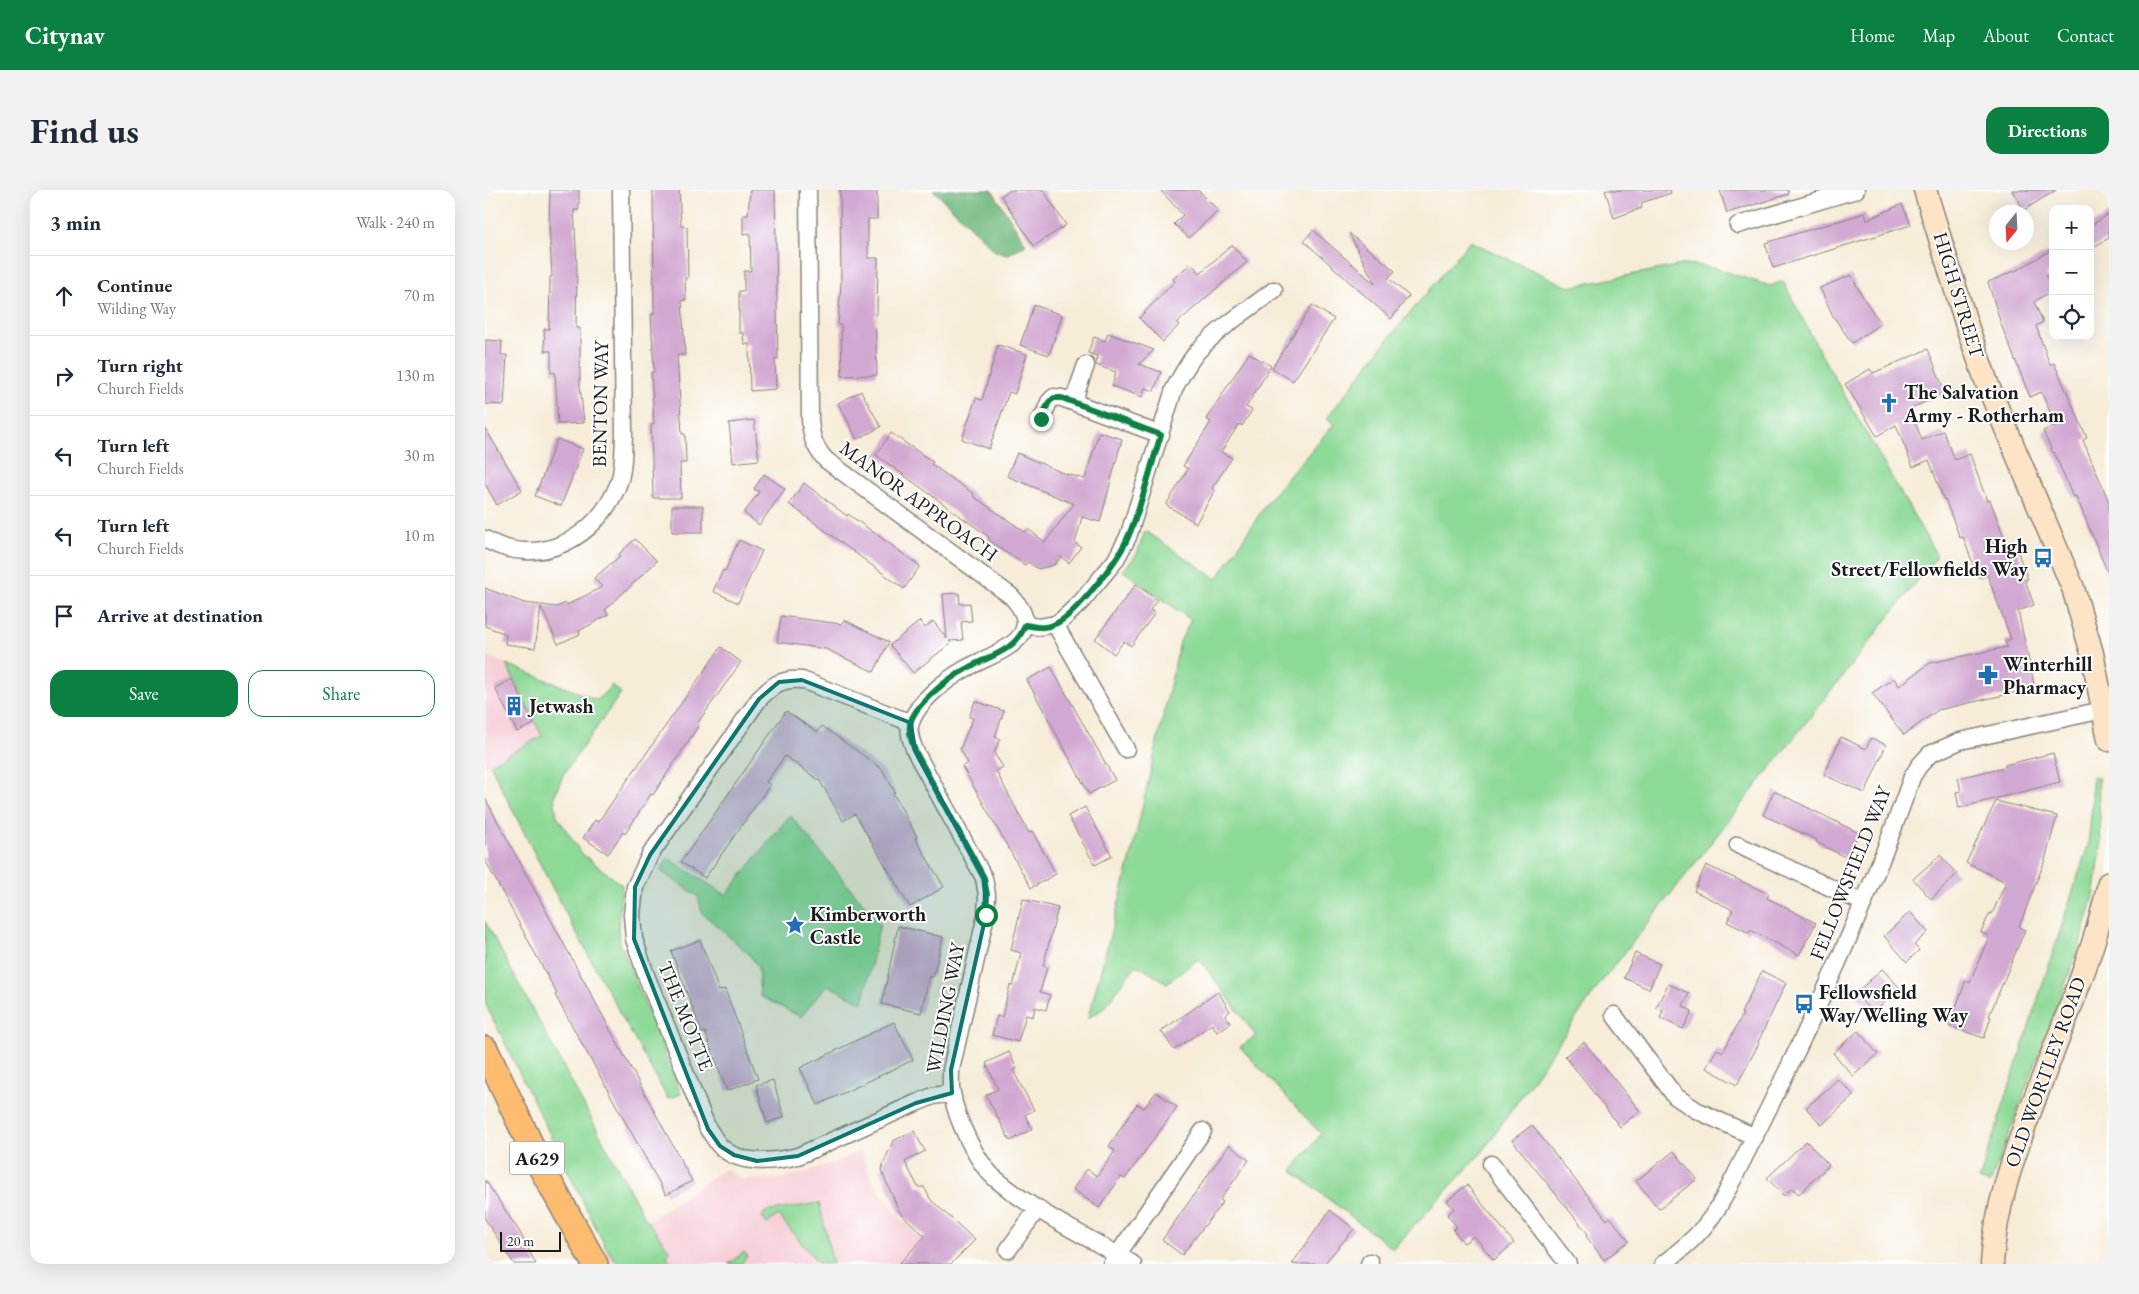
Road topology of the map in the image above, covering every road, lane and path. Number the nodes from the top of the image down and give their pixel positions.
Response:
1 (621, 190) edge
2 (808, 190) edge
3 (1856, 190) edge
4 (1925, 190) edge
5 (1738, 225) dead end
6 (1274, 290) dead end
7 (1086, 366) dead end
8 (1073, 402) junction
9 (1041, 419) dead end
10 (1161, 435) junction
11 (485, 539) edge
12 (1055, 624) junction
13 (1025, 625) junction
14 (2105, 713) edge
15 (911, 723) junction
16 (2109, 740) edge
17 (1126, 749) dead end
18 (1738, 845) dead end
19 (2109, 883) edge
20 (1864, 903) junction
21 (1614, 1015) dead end
22 (485, 1049) edge
23 (951, 1092) junction
24 (1203, 1131) dead end
25 (1755, 1137) junction
26 (1491, 1164) dead end
27 (1038, 1208) junction
28 (1008, 1250) dead end
29 (1114, 1259) edge
30 (1673, 1261) edge
31 (595, 1264) edge
32 (1133, 1264) edge
33 (1569, 1264) edge
34 (1993, 1264) edge

1 - 11 street, BENTON WAY
2 - 13 street, MANOR APPROACH
3 - 5 street
4 - 14 street, HIGH STREET
6 - 10 street
7 - 8 street
8 - 9 street
8 - 10 street
10 - 12 street
12 - 13 street
12 - 17 street
13 - 15 street
14 - 16 street, HIGH STREET
14 - 20 street, FELLOWSFIELD WAY
15 - 23 street, WILDING WAY
15 - 23 street, THE MOTTE
18 - 20 street
19 - 34 street, OLD WORTLEY ROAD
20 - 25 street, FELLOWSFIELD WAY
21 - 25 street
22 - 31 main road, A629
23 - 27 street, WILDING WAY
24 - 29 street
25 - 30 street, FELLOWSFIELD WAY
26 - 33 street
27 - 28 street
27 - 29 street, WILDING WAY
29 - 32 street, WILDING WAY

